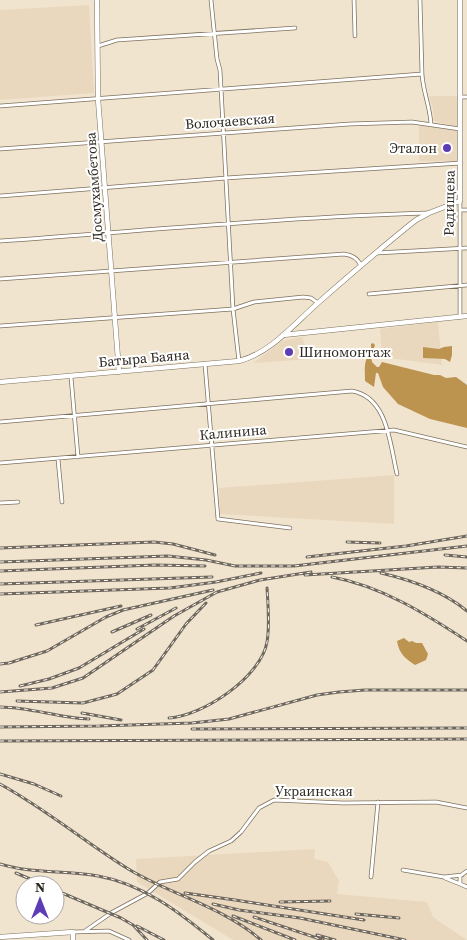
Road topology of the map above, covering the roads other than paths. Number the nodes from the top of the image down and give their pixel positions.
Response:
1 (97, 0) edge
2 (211, 0) edge
3 (354, 0) edge
4 (420, 0) edge
5 (460, 0) edge
6 (295, 28) dead end
7 (215, 33) junction
8 (355, 36) dead end
9 (98, 46) junction
10 (422, 74) junction
11 (221, 90) junction
12 (461, 97) junction
13 (467, 97) edge
14 (98, 99) junction
15 (0, 106) edge
16 (431, 124) junction
17 (461, 129) junction
18 (223, 133) junction
19 (102, 142) junction
20 (0, 149) edge
21 (461, 163) junction
22 (226, 178) junction
23 (105, 188) junction
24 (0, 196) edge
25 (460, 201) junction
26 (460, 210) junction
27 (467, 210) edge
28 (429, 212) junction
29 (230, 223) junction
30 (109, 233) junction
31 (0, 241) edge
32 (460, 248) junction
33 (467, 248) edge
34 (376, 253) junction
35 (232, 263) junction
36 (361, 266) junction
37 (112, 271) junction
38 (0, 280) edge
39 (467, 285) edge
40 (460, 286) junction
41 (369, 294) dead end
42 (318, 303) junction
43 (234, 309) junction
44 (467, 316) edge
45 (460, 317) junction
46 (115, 318) junction
47 (0, 326) edge
48 (283, 335) junction
49 (239, 361) junction
50 (205, 364) junction
51 (119, 372) junction
52 (71, 377) junction
53 (0, 382) edge
54 (209, 404) junction
55 (74, 416) junction
56 (0, 422) edge
57 (387, 431) junction
58 (213, 446) junction
59 (467, 447) edge
60 (78, 456) junction
61 (58, 459) junction
62 (0, 463) edge
63 (398, 474) dead end
64 (18, 502) dead end
65 (62, 502) dead end
66 (0, 503) edge
67 (290, 528) dead end
68 (378, 802) junction
69 (467, 808) edge
70 (403, 870) dead end
71 (467, 871) edge
72 (462, 874) junction
73 (371, 877) dead end
74 (444, 877) junction
75 (460, 884) junction
76 (467, 887) edge
77 (86, 931) junction
78 (73, 932) junction
79 (0, 937) edge
80 (73, 940) edge
81 (129, 940) edge

1 - 9 street, Досмухамбетова
2 - 7 street
3 - 8 street
4 - 10 street
5 - 12 street, Радищева
6 - 7 street
7 - 9 street
7 - 11 street
9 - 14 street, Досмухамбетова
10 - 11 street
10 - 16 street
11 - 14 street
11 - 18 street
12 - 13 street
12 - 17 street, Радищева
14 - 15 street
14 - 19 street, Досмухамбетова
16 - 17 street, Волочаевская
16 - 18 street, Волочаевская
17 - 21 street, Радищева
18 - 19 street, Волочаевская
18 - 22 street
19 - 20 street, Волочаевская
19 - 23 street, Досмухамбетова
21 - 22 street
21 - 25 street, Радищева
22 - 23 street
22 - 29 street
23 - 24 street
23 - 30 street, Досмухамбетова
25 - 26 street, Радищева
25 - 28 street, Батыра Баяна
26 - 27 street
26 - 32 street, Радищева
28 - 29 street
28 - 34 street, Батыра Баяна
29 - 30 street
29 - 35 street
30 - 31 street
30 - 37 street, Досмухамбетова
32 - 33 street
32 - 34 street
32 - 40 street, Радищева
34 - 36 street, Батыра Баяна
35 - 36 street
35 - 37 street
35 - 43 street
36 - 42 street, Батыра Баяна
37 - 38 street
37 - 46 street, Досмухамбетова
39 - 40 street
40 - 41 street
40 - 45 street, Радищева
42 - 43 street
42 - 48 street, Батыра Баяна
43 - 46 street
43 - 49 street
44 - 45 street
45 - 48 street
46 - 47 street
46 - 51 street, Досмухамбетова
48 - 49 street, Батыра Баяна
49 - 50 street, Батыра Баяна
50 - 51 street, Батыра Баяна
50 - 54 street
51 - 52 street, Батыра Баяна
52 - 53 street, Батыра Баяна
52 - 55 street
54 - 55 street
54 - 57 street
54 - 58 street
55 - 56 street
55 - 60 street
57 - 58 street, Калинина
57 - 59 street, Калинина
57 - 63 street
58 - 60 street, Калинина
58 - 67 street
60 - 61 street, Калинина
61 - 62 street, Калинина
61 - 65 street
64 - 66 street
68 - 69 street, Украинская
68 - 73 street
68 - 77 street, Украинская
70 - 74 street
71 - 72 street
72 - 74 street
72 - 75 street
74 - 75 street
75 - 76 street
77 - 78 street
77 - 81 street
78 - 79 street
78 - 80 street

